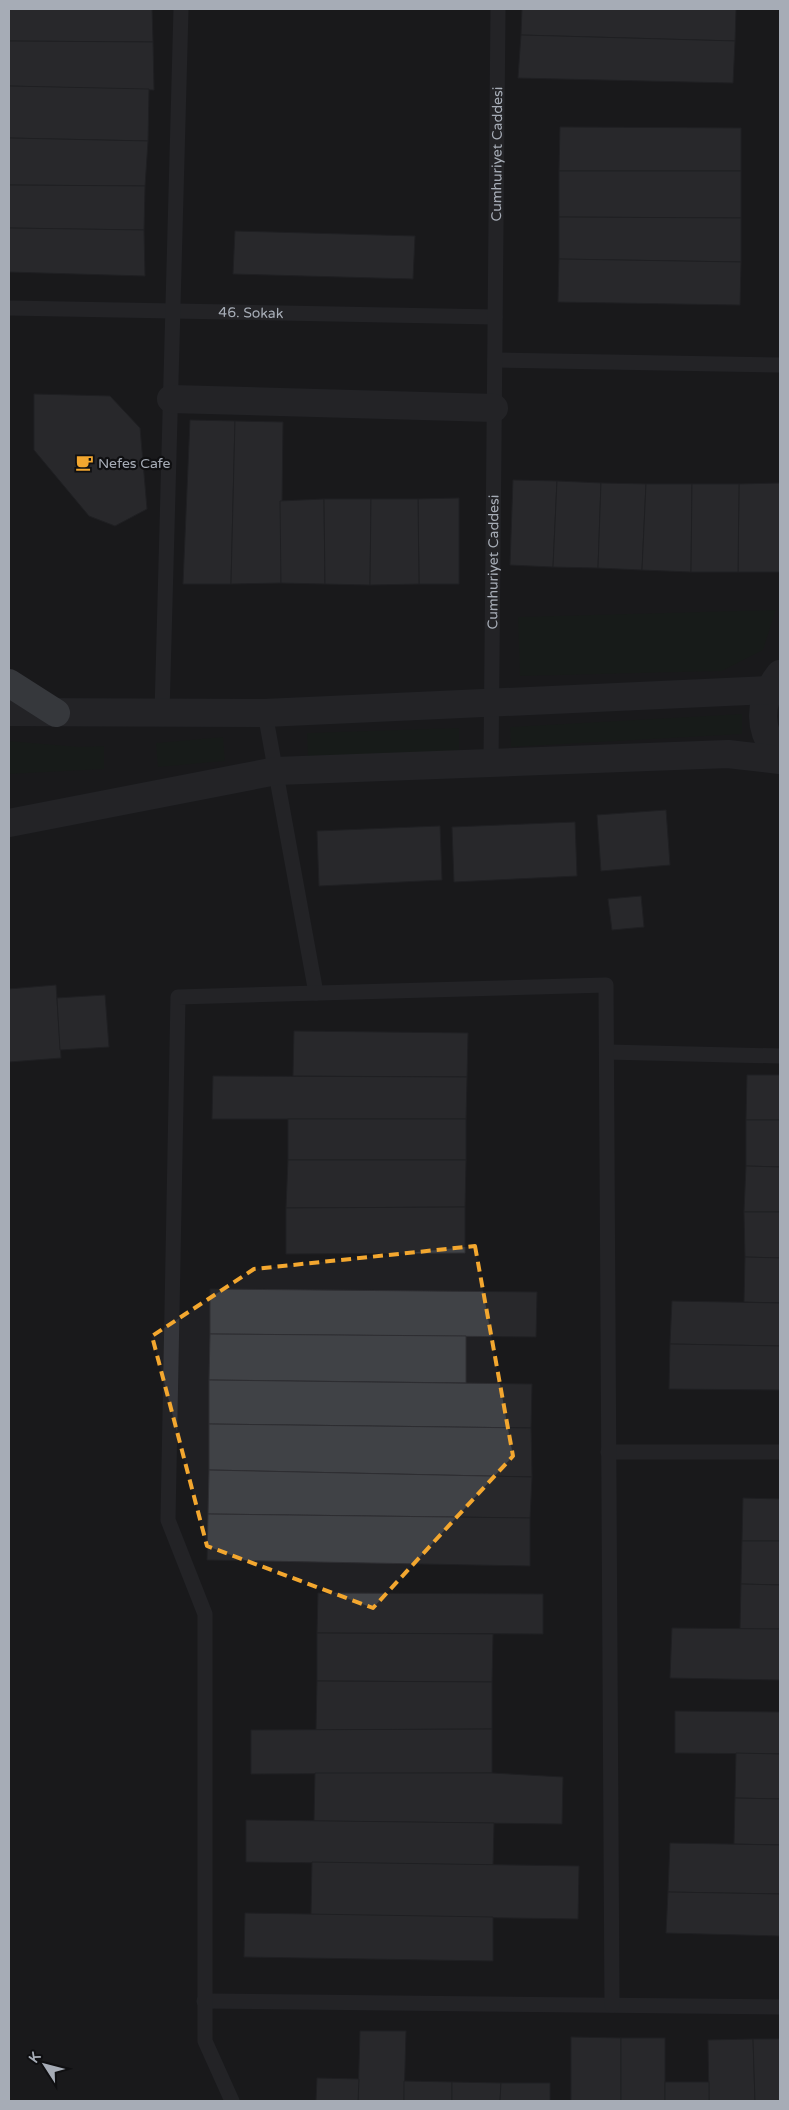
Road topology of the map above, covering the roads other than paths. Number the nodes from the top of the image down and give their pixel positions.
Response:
1 (181, 9) edge
2 (498, 9) edge
3 (9, 308) edge
4 (173, 311) junction
5 (495, 317) junction
6 (495, 360) junction
7 (780, 365) edge
8 (171, 399) junction
9 (494, 408) junction
10 (777, 678) edge
11 (9, 683) edge
12 (492, 703) junction
13 (9, 712) edge
14 (162, 712) junction
15 (265, 713) junction
16 (56, 714) junction
17 (780, 759) edge
18 (491, 763) junction
19 (276, 771) junction
20 (9, 823) edge
21 (316, 993) junction
22 (606, 1052) junction
23 (780, 1056) edge
24 (608, 1452) junction
25 (780, 1452) edge
26 (204, 2000) junction
27 (612, 2005) junction
28 (780, 2007) edge
29 (232, 2101) edge

1 - 4 lane
2 - 5 lane, Cumhuriyet Caddesi
3 - 4 lane, 46. Sokak
4 - 5 lane, 46. Sokak
4 - 8 lane
5 - 6 lane, Cumhuriyet Caddesi
6 - 7 lane
6 - 9 lane, Cumhuriyet Caddesi
8 - 9 street
8 - 14 lane
9 - 12 lane, Cumhuriyet Caddesi
10 - 12 street
10 - 17 street
11 - 16 highway
12 - 15 street
12 - 18 lane, Cumhuriyet Caddesi
13 - 16 street
14 - 15 street
14 - 16 street
15 - 19 lane
17 - 18 street
18 - 19 street
19 - 20 street
19 - 21 lane
21 - 22 lane
21 - 26 lane
22 - 23 lane
22 - 24 lane
24 - 25 lane
24 - 27 lane
26 - 27 lane
26 - 29 lane
27 - 28 lane

